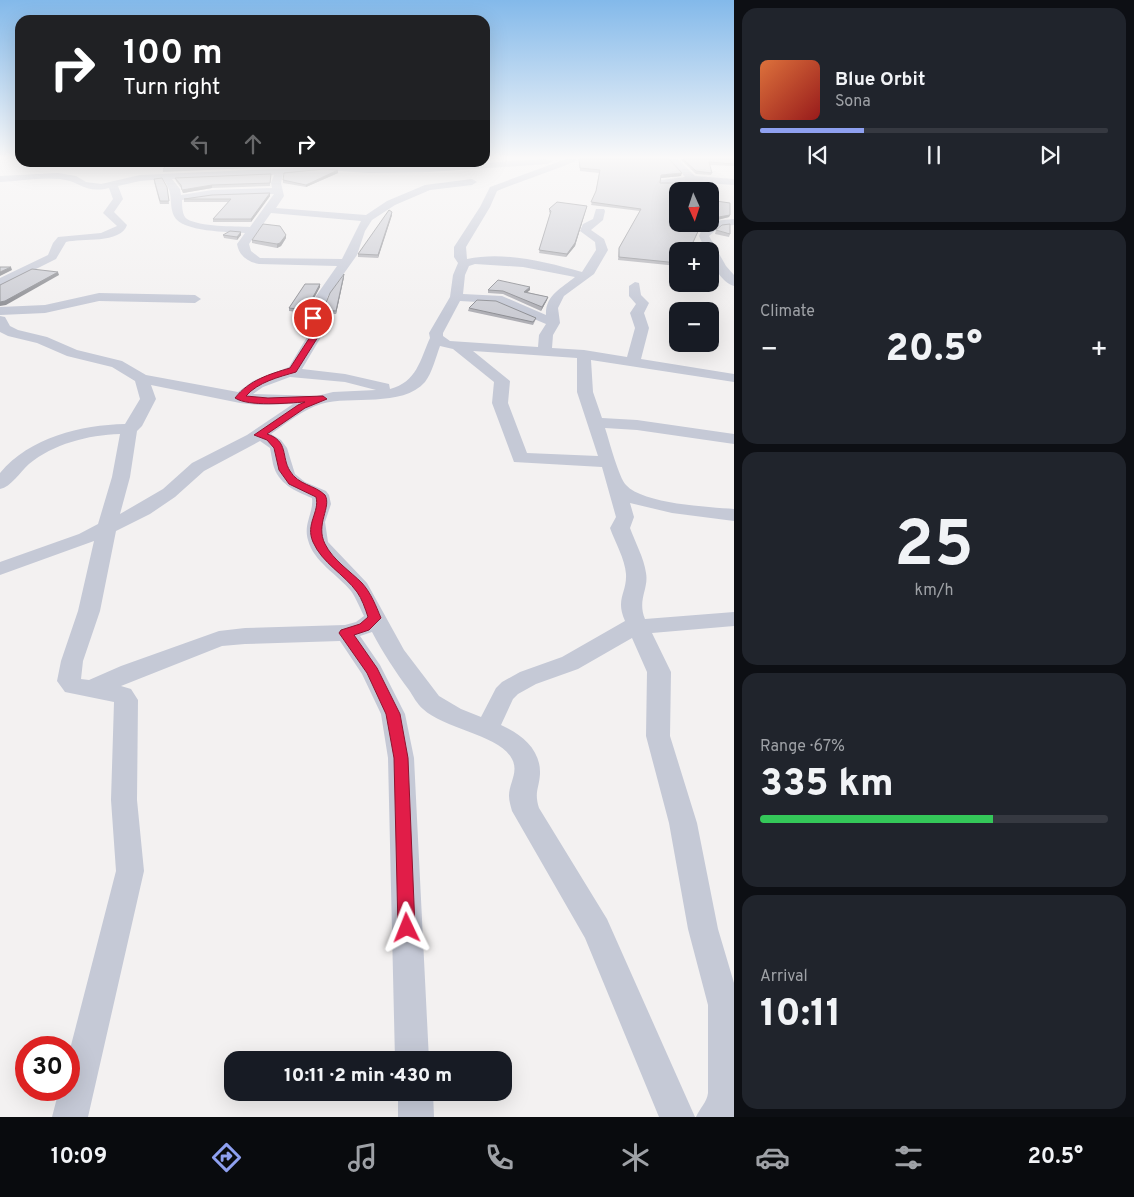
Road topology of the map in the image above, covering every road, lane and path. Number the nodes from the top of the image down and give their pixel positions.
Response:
1 (109, 211) edge
2 (178, 211) edge
3 (267, 211) edge
4 (282, 211) edge
5 (379, 211) edge
6 (482, 211) edge
7 (600, 211) dead end
8 (368, 218) junction
9 (734, 222) edge
10 (253, 231) junction
11 (344, 263) junction
12 (464, 263) junction
13 (584, 276) junction
14 (734, 282) edge
15 (0, 283) edge
16 (635, 286) dead end
17 (456, 297) junction
18 (195, 299) dead end
19 (0, 311) edge
20 (0, 320) edge
21 (552, 322) junction
22 (437, 338) junction
23 (457, 346) junction
24 (545, 350) junction
25 (581, 354) junction
26 (633, 361) junction
27 (289, 372) junction
28 (142, 378) junction
29 (734, 378) edge
30 (400, 391) junction
31 (240, 398) junction
32 (323, 399) junction
33 (594, 422) junction
34 (129, 429) junction
35 (259, 435) junction
36 (732, 439) edge
37 (734, 455) edge
38 (608, 462) junction
39 (0, 484) edge
40 (617, 487) junction
41 (734, 515) edge
42 (107, 528) junction
43 (0, 569) edge
44 (375, 618) junction
45 (734, 619) edge
46 (636, 625) junction
47 (346, 633) junction
48 (92, 689) junction
49 (487, 729) junction
50 (412, 1051) edge
51 (415, 1101) edge
52 (70, 1117) edge
53 (416, 1117) edge
54 (676, 1117) edge
55 (714, 1117) edge

1 - 15 street
2 - 10 street
3 - 10 street
4 - 8 street
5 - 8 street
6 - 12 street
7 - 13 street
8 - 11 street
9 - 14 street
10 - 11 street
11 - 27 street
12 - 13 street
12 - 17 street
13 - 21 street
16 - 26 street
17 - 21 street
17 - 22 street
18 - 19 street
20 - 28 street
21 - 24 street
22 - 23 street
22 - 30 street
23 - 24 street
23 - 38 street
24 - 25 street
25 - 26 street
25 - 33 street
26 - 29 street
27 - 30 street
27 - 31 street
28 - 31 street
28 - 34 street
30 - 32 street
31 - 32 street
32 - 35 street
33 - 36 street
33 - 38 street
34 - 39 street
34 - 42 street
35 - 42 street
35 - 44 street
36 - 37 street
38 - 40 street
40 - 41 street
40 - 46 street
42 - 43 street
42 - 48 street
44 - 47 street
44 - 49 street
45 - 46 street
46 - 49 street
46 - 55 street
47 - 48 street
47 - 50 street
48 - 52 street
49 - 54 street
51 - 53 street

